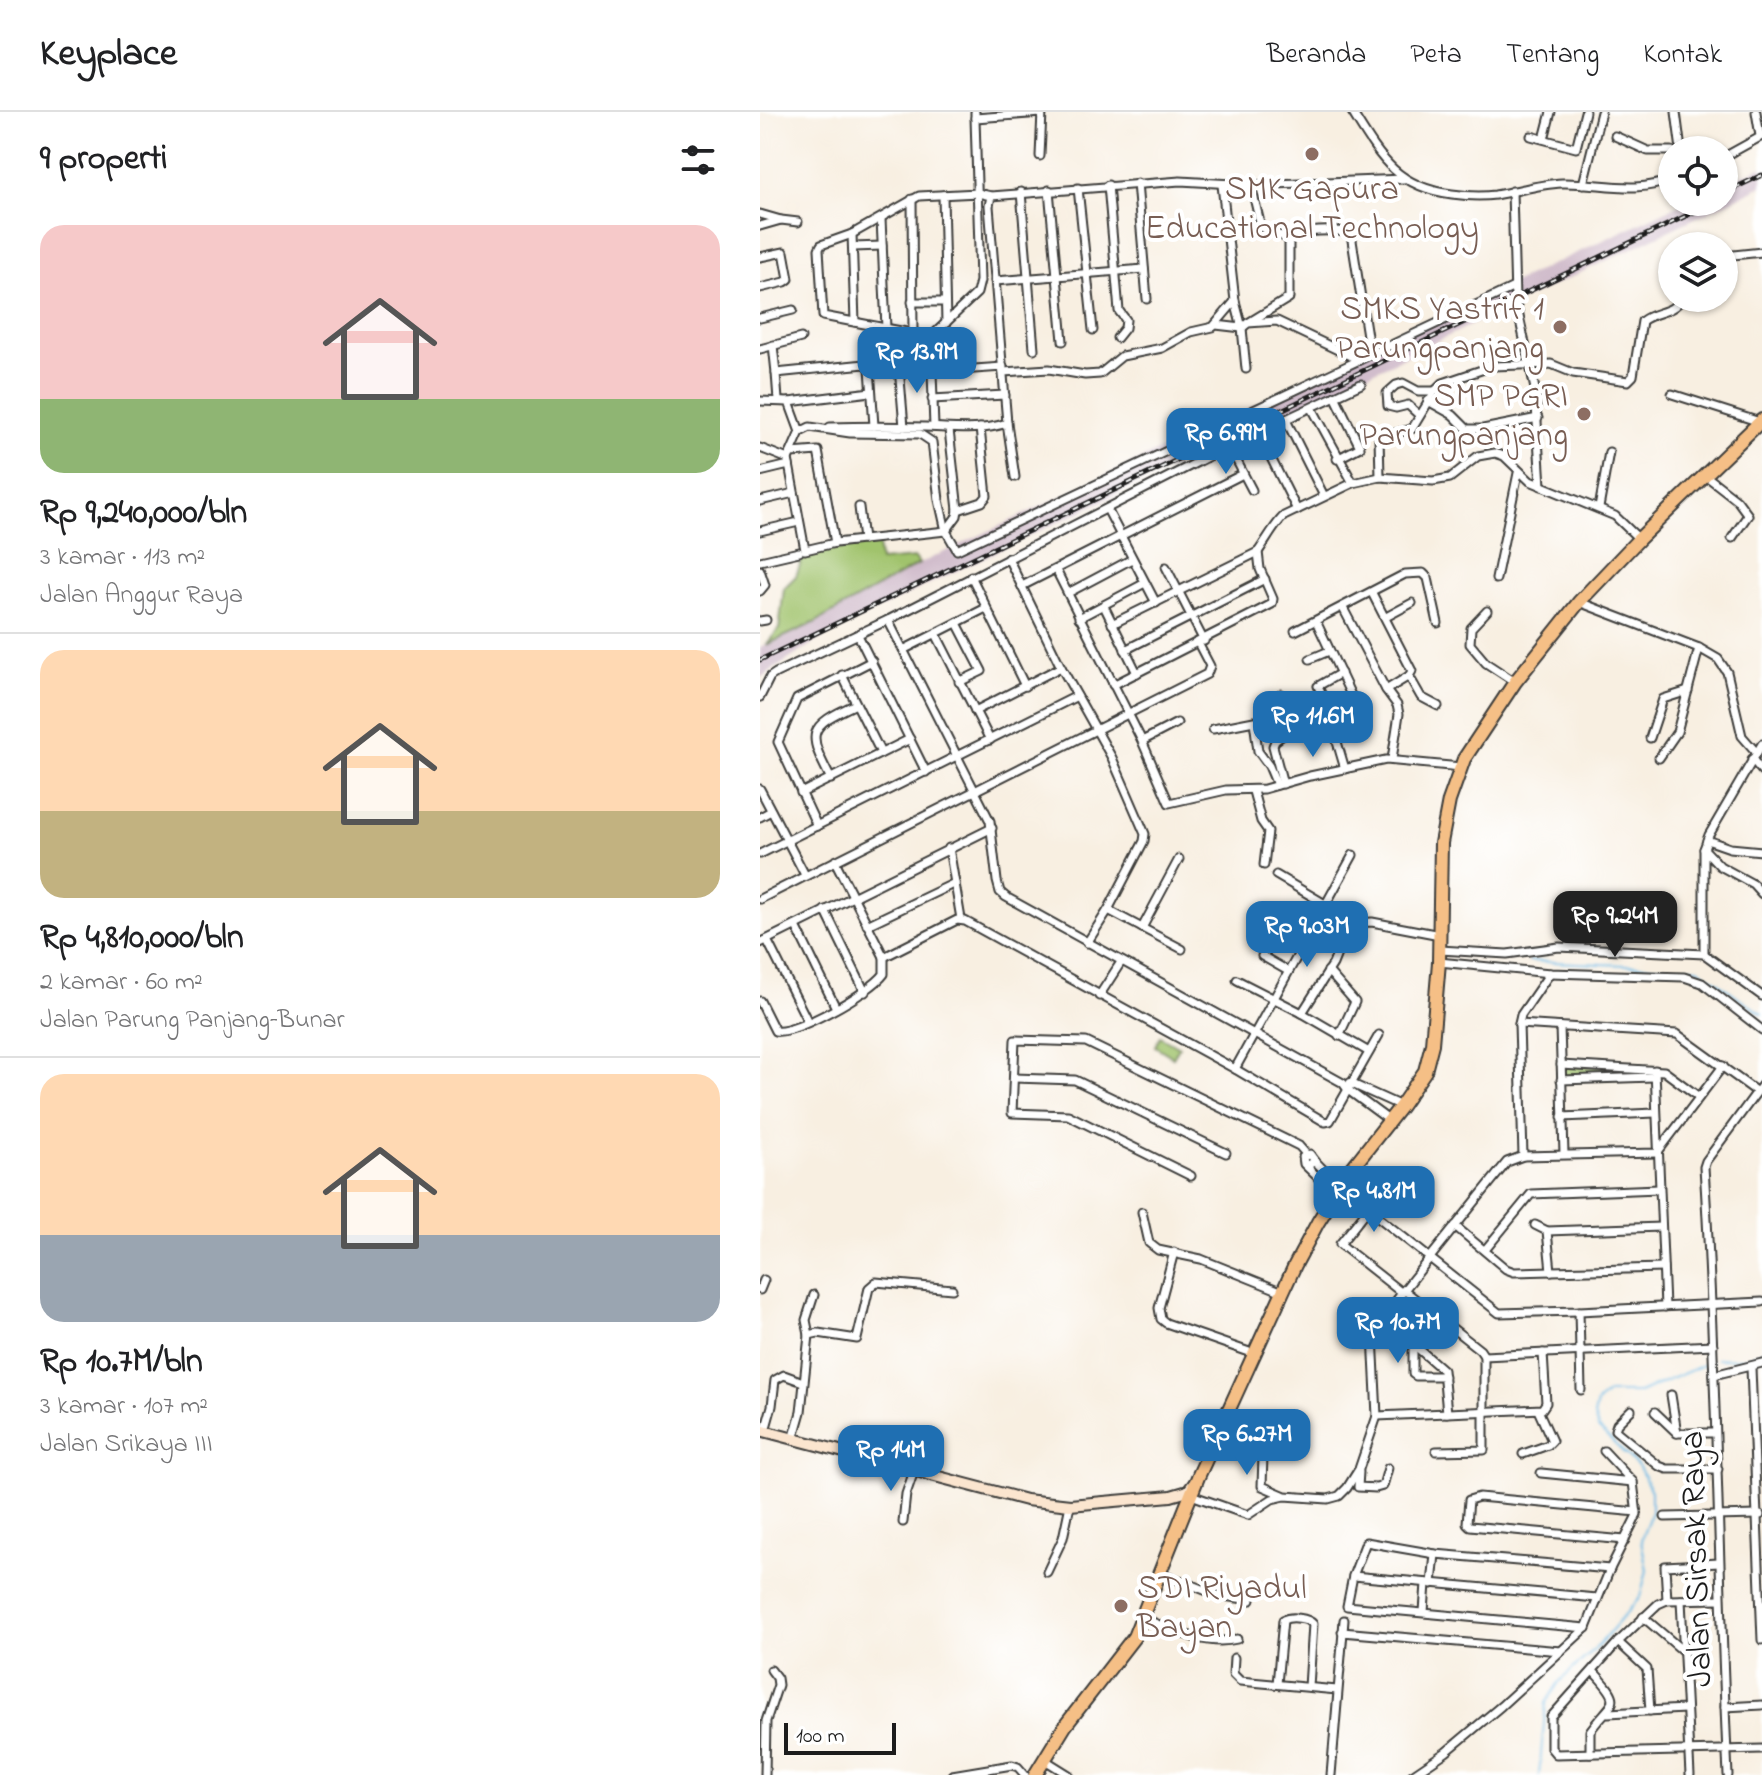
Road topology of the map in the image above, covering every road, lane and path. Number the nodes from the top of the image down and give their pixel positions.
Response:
1 (1352, 112) edge
2 (1551, 112) edge
3 (1585, 112) edge
4 (1601, 112) edge
5 (1676, 112) edge
6 (1756, 112) edge
7 (1042, 113) edge
8 (975, 115) edge
9 (1531, 136) dead end
10 (1615, 136) dead end
11 (1677, 136) edge
12 (1761, 136) edge
13 (1544, 139) junction
14 (1738, 149) edge
15 (1658, 151) edge
16 (1040, 156) dead end
17 (1404, 179) junction
18 (1137, 183) junction
19 (1658, 183) edge
20 (1583, 184) junction
21 (1108, 185) junction
22 (1222, 185) junction
23 (1251, 185) junction
24 (1078, 188) junction
25 (1049, 190) junction
26 (1512, 191) junction
27 (1021, 192) junction
28 (978, 193) junction
29 (943, 195) junction
30 (991, 196) junction
31 (912, 199) junction
32 (760, 214) edge
33 (881, 219) junction
34 (781, 220) junction
35 (798, 222) dead end
36 (760, 226) edge
37 (852, 234) junction
38 (1286, 237) junction
39 (882, 246) junction
40 (853, 247) junction
41 (1762, 252) edge
42 (1738, 255) edge
43 (760, 257) edge
44 (1144, 269) junction
45 (1114, 271) junction
46 (1086, 274) junction
47 (1056, 276) junction
48 (1028, 278) junction
49 (995, 281) junction
50 (1514, 287) junction
51 (760, 288) edge
52 (1147, 299) dead end
53 (1235, 301) junction
54 (912, 302) junction
55 (945, 302) junction
56 (793, 310) dead end
57 (1661, 312) edge
58 (760, 318) edge
59 (855, 322) junction
60 (946, 323) junction
61 (1216, 325) junction
62 (1245, 326) junction
63 (886, 328) junction
64 (1093, 330) dead end
65 (913, 334) junction
66 (801, 338) dead end
67 (1117, 338) dead end
68 (1063, 341) dead end
69 (773, 345) junction
70 (760, 349) edge
71 (1034, 349) dead end
72 (1370, 355) junction
73 (1359, 360) junction
74 (1529, 366) junction
75 (899, 367) dead end
76 (1003, 369) junction
77 (1246, 369) dead end
78 (776, 373) junction
79 (1361, 384) dead end
80 (1435, 391) junction
81 (871, 392) junction
82 (1672, 394) dead end
83 (1005, 395) junction
84 (1335, 396) junction
85 (932, 399) junction
86 (778, 400) junction
87 (760, 401) edge
88 (1428, 401) junction
89 (789, 402) junction
90 (1312, 408) junction
91 (1419, 415) junction
92 (1538, 418) junction
93 (1286, 420) junction
94 (1761, 421) edge
95 (1007, 423) junction
96 (874, 426) junction
97 (810, 427) junction
98 (904, 427) junction
99 (934, 427) junction
100 (980, 428) junction
101 (949, 430) junction
102 (800, 432) junction
103 (1258, 432) junction
104 (1229, 446) junction
105 (760, 448) edge
106 (1609, 452) dead end
107 (789, 459) junction
108 (1337, 459) junction
109 (760, 472) edge
110 (1518, 473) junction
111 (1243, 474) junction
112 (1705, 475) junction
113 (1015, 477) dead end
114 (1380, 477) junction
115 (1353, 483) junction
116 (1541, 486) junction
117 (1252, 490) dead end
118 (794, 493) junction
119 (1324, 496) junction
120 (760, 501) edge
121 (859, 507) dead end
122 (1599, 508) junction
123 (1107, 509) junction
124 (958, 510) junction
125 (1297, 510) junction
126 (799, 522) junction
127 (760, 531) edge
128 (946, 531) junction
129 (1122, 537) junction
130 (1732, 538) dead end
131 (1639, 539) junction
132 (863, 540) junction
133 (835, 543) junction
134 (799, 552) dead end
135 (1258, 552) junction
136 (1008, 558) junction
137 (1132, 559) junction
138 (760, 561) edge
139 (1166, 567) dead end
140 (760, 570) edge
141 (1056, 570) junction
142 (971, 576) junction
143 (1265, 579) junction
144 (1496, 579) dead end
145 (1145, 583) junction
146 (1022, 586) junction
147 (760, 591) edge
148 (1180, 591) junction
149 (1068, 593) junction
150 (1372, 593) junction
151 (1579, 602) junction
152 (1156, 603) junction
153 (1412, 603) dead end
154 (1104, 606) junction
155 (986, 608) junction
156 (1343, 608) junction
157 (1487, 611) dead end
158 (1191, 616) junction
159 (1386, 617) junction
160 (1079, 618) junction
161 (888, 620) junction
162 (1316, 621) junction
163 (957, 623) junction
164 (1438, 623) dead end
165 (1112, 624) junction
166 (1295, 631) dead end
167 (936, 634) junction
168 (858, 635) junction
169 (1201, 642) junction
170 (1699, 648) junction
171 (905, 649) junction
172 (1125, 650) junction
173 (1329, 651) junction
174 (1310, 659) dead end
175 (872, 661) junction
176 (1061, 667) junction
177 (1137, 673) junction
178 (1341, 673) junction
179 (842, 675) junction
180 (1409, 676) junction
181 (959, 682) junction
182 (1515, 682) junction
183 (1113, 685) junction
184 (1025, 686) junction
185 (1386, 690) junction
186 (1688, 691) junction
187 (1281, 694) dead end
188 (1077, 696) junction
189 (760, 697) edge
190 (856, 704) junction
191 (1438, 706) dead end
192 (1357, 708) dead end
193 (975, 711) junction
194 (1128, 714) junction
195 (1177, 723) dead end
196 (1096, 729) junction
197 (1213, 729) dead end
198 (1650, 738) dead end
199 (910, 739) junction
200 (990, 740) junction
201 (1142, 741) junction
202 (1762, 744) edge
203 (881, 753) junction
204 (956, 756) junction
205 (1754, 756) junction
206 (1659, 758) dead end
207 (1392, 759) junction
208 (1461, 767) junction
209 (1345, 769) junction
210 (1762, 771) edge
211 (926, 772) junction
212 (831, 779) junction
213 (1280, 785) junction
214 (760, 789) edge
215 (975, 790) junction
216 (1253, 791) junction
217 (801, 793) junction
218 (771, 811) junction
219 (760, 817) edge
220 (817, 826) junction
221 (992, 828) junction
222 (786, 841) junction
223 (1706, 845) junction
224 (949, 848) junction
225 (1762, 851) edge
226 (760, 854) edge
227 (1353, 855) dead end
228 (1179, 859) dead end
229 (835, 861) junction
230 (1264, 865) dead end
231 (805, 875) junction
232 (1276, 875) dead end
233 (955, 883) junction
234 (1762, 894) edge
235 (853, 897) junction
236 (760, 899) edge
237 (1325, 904) junction
238 (825, 910) junction
239 (1108, 910) junction
240 (1270, 912) dead end
241 (961, 919) junction
242 (867, 925) junction
243 (796, 926) junction
244 (1142, 928) junction
245 (1307, 935) junction
246 (1440, 935) junction
247 (763, 942) edge
248 (1087, 943) junction
249 (1182, 949) dead end
250 (1518, 952) junction
251 (1704, 954) junction
252 (1262, 956) dead end
253 (1440, 956) junction
254 (884, 957) junction
255 (1121, 962) junction
256 (1518, 969) junction
257 (1288, 971) junction
258 (1328, 971) junction
259 (1550, 973) junction
260 (1237, 980) dead end
261 (865, 992) junction
262 (1099, 996) junction
263 (1762, 996) edge
264 (1273, 999) junction
265 (760, 1001) edge
266 (836, 1008) junction
267 (1302, 1013) junction
268 (808, 1022) junction
269 (1519, 1024) junction
270 (1560, 1027) junction
271 (1762, 1030) edge
272 (1253, 1035) junction
273 (1379, 1035) dead end
274 (1339, 1036) junction
275 (1369, 1052) junction
276 (1561, 1065) junction
277 (1723, 1066) junction
278 (1235, 1069) junction
279 (1654, 1073) junction
280 (1014, 1078) junction
281 (1561, 1080) junction
282 (1348, 1086) junction
283 (1760, 1089) edge
284 (1699, 1097) junction
285 (1401, 1106) junction
286 (1655, 1113) junction
287 (1562, 1117) junction
288 (1390, 1121) junction
289 (1226, 1153) dead end
290 (1657, 1153) junction
291 (1564, 1154) junction
292 (1523, 1156) junction
293 (1191, 1176) dead end
294 (1659, 1189) junction
295 (1336, 1190) junction
296 (1368, 1209) junction
297 (1142, 1212) dead end
298 (1535, 1225) dead end
299 (1455, 1226) junction
300 (1661, 1227) junction
301 (1547, 1231) junction
302 (1485, 1250) junction
303 (1174, 1252) junction
304 (1430, 1258) junction
305 (1663, 1268) junction
306 (1551, 1271) junction
307 (764, 1280) dead end
308 (952, 1289) dead end
309 (760, 1290) edge
310 (1403, 1291) junction
311 (1283, 1292) junction
312 (814, 1295) dead end
313 (1762, 1302) edge
314 (1713, 1304) junction
315 (1665, 1307) junction
316 (1579, 1311) junction
317 (1433, 1313) junction
318 (809, 1335) junction
319 (1413, 1344) junction
320 (1713, 1347) junction
321 (1580, 1351) junction
322 (1543, 1353) junction
323 (1255, 1354) junction
324 (1484, 1356) junction
325 (1762, 1363) edge
326 (1751, 1368) junction
327 (1714, 1370) junction
328 (1444, 1376) junction
329 (803, 1382) junction
330 (1581, 1390) dead end
331 (1671, 1395) dead end
332 (1538, 1410) junction
333 (1631, 1410) dead end
334 (1483, 1411) junction
335 (1655, 1412) dead end
336 (1447, 1413) junction
337 (1376, 1420) junction
338 (1758, 1429) edge
339 (762, 1431) edge
340 (1219, 1432) junction
341 (1677, 1433) junction
342 (1715, 1433) junction
343 (793, 1440) junction
344 (1436, 1451) dead end
345 (1604, 1451) dead end
346 (1523, 1454) dead end
347 (1759, 1467) edge
348 (1388, 1468) dead end
349 (1359, 1469) junction
350 (1718, 1469) junction
351 (914, 1471) junction
352 (1541, 1473) dead end
353 (1198, 1477) junction
354 (1633, 1482) junction
355 (1191, 1495) junction
356 (1285, 1496) junction
357 (1162, 1497) junction
358 (1070, 1505) junction
359 (1637, 1512) junction
360 (1760, 1515) edge
361 (1718, 1516) junction
362 (1665, 1517) dead end
363 (1181, 1519) junction
364 (903, 1522) dead end
365 (1625, 1540) junction
366 (1435, 1554) junction
367 (1760, 1556) edge
368 (1719, 1563) junction
369 (1610, 1569) junction
370 (1047, 1572) dead end
371 (1161, 1573) junction
372 (1353, 1576) junction
373 (1429, 1583) junction
374 (1761, 1594) edge
375 (1597, 1598) junction
376 (1720, 1599) junction
377 (1251, 1600) dead end
378 (1681, 1600) junction
379 (1662, 1602) junction
380 (1424, 1612) junction
381 (1643, 1617) junction
382 (1142, 1618) junction
383 (1344, 1620) dead end
384 (1586, 1628) junction
385 (1342, 1632) junction
386 (1237, 1639) dead end
387 (1762, 1640) edge
388 (1618, 1642) junction
389 (1561, 1651) junction
390 (1683, 1651) junction
391 (1234, 1658) dead end
392 (771, 1670) dead end
393 (1593, 1671) junction
394 (1277, 1684) junction
395 (1309, 1687) junction
396 (1337, 1690) junction
397 (1762, 1705) edge
398 (1725, 1707) junction
399 (1685, 1709) junction
400 (1650, 1711) junction
401 (1608, 1713) junction
402 (1762, 1749) edge
403 (1727, 1750) junction
404 (1689, 1751) junction
405 (1590, 1753) junction
406 (1045, 1760) junction
407 (765, 1775) edge
408 (952, 1775) edge
409 (1025, 1775) edge
410 (1035, 1775) edge
411 (1069, 1775) edge
412 (1331, 1775) edge
413 (1412, 1775) edge
414 (1690, 1775) edge
415 (1728, 1775) edge

1 - 17 street
2 - 13 street
3 - 13 street
4 - 20 street
5 - 11 street
6 - 12 street
7 - 8 street
7 - 16 street
8 - 28 street
9 - 13 street
10 - 15 street
12 - 14 street
17 - 23 street
17 - 26 street
18 - 21 street
18 - 22 street
18 - 44 street
19 - 20 street
20 - 26 street
21 - 24 street
21 - 45 street
22 - 23 street
22 - 53 street
23 - 38 street
24 - 25 street
24 - 46 street
25 - 27 street
25 - 47 street
26 - 50 street
27 - 30 street
27 - 48 street
28 - 29 street
28 - 30 street
28 - 60 street
29 - 31 street
29 - 55 street
30 - 49 street
31 - 33 street
31 - 54 street
32 - 34 street
33 - 37 street
33 - 39 street
34 - 35 street
34 - 36 street
37 - 40 street
37 - 59 street
38 - 62 street
38 - 72 street
39 - 40 street
39 - 63 street
40 - 59 street
41 - 42 street
43 - 51 street
44 - 45 street
44 - 52 street
45 - 46 street
45 - 67 street
46 - 47 street
46 - 64 street
47 - 48 street
47 - 68 street
48 - 49 street
48 - 71 street
49 - 76 street
50 - 72 street
50 - 74 street
53 - 61 street
53 - 62 street
54 - 55 street
54 - 65 street
55 - 60 street
56 - 58 street
57 - 74 street
59 - 63 street
60 - 65 street
61 - 62 street
61 - 76 street
62 - 73 street
62 - 77 street
63 - 65 street
66 - 69 street
69 - 70 street
69 - 78 street
72 - 73 street
73 - 128 street
74 - 80 street
74 - 92 street
75 - 98 street
76 - 83 street
76 - 85 street
78 - 81 street
78 - 86 street
79 - 84 street
80 - 88 street
80 - 91 street
81 - 89 street
81 - 96 street
82 - 94 street
83 - 85 street
83 - 95 street
84 - 90 street
84 - 108 street
85 - 99 street
86 - 87 street
86 - 89 street
88 - 91 street
88 - 92 street
89 - 102 street
90 - 93 street
90 - 108 street
91 - 114 street
92 - 116 street
93 - 103 street
93 - 119 street
94 - 112 main road
95 - 100 street
95 - 113 street
96 - 97 street
96 - 98 street
97 - 102 street
97 - 128 street
98 - 99 street
99 - 101 street
100 - 101 street
100 - 124 street
101 - 124 street
102 - 107 street
103 - 104 street
103 - 125 street
104 - 111 street
104 - 123 street
105 - 107 street
106 - 122 street
107 - 109 street
107 - 118 street
107 - 133 street
108 - 115 street
110 - 114 street
110 - 116 street
110 - 144 street
111 - 117 street
111 - 129 street
112 - 130 street
112 - 131 main road
114 - 115 street
115 - 119 street
116 - 122 street
118 - 120 street
118 - 126 street
119 - 125 street
121 - 132 street
122 - 131 street
123 - 129 street
123 - 136 street
124 - 128 street
125 - 135 street
126 - 127 street
126 - 133 street
128 - 132 street
129 - 137 street
129 - 141 street
131 - 151 main road
132 - 133 street
134 - 138 street
135 - 143 street
135 - 148 street
136 - 142 street
136 - 146 street
137 - 145 street
137 - 149 street
139 - 148 street
140 - 147 street
141 - 146 street
141 - 149 street
142 - 155 street
142 - 161 street
143 - 158 street
143 - 169 street
145 - 152 street
145 - 154 street
146 - 176 street
148 - 152 street
148 - 158 street
149 - 160 street
150 - 156 street
150 - 159 street
150 - 164 street
151 - 170 street
151 - 182 main road
152 - 165 street
153 - 159 street
154 - 160 street
154 - 165 street
155 - 163 street
155 - 184 street
156 - 162 street
156 - 185 street
157 - 182 street
158 - 169 street
158 - 172 street
159 - 180 street
160 - 183 street
161 - 168 street
161 - 171 street
162 - 166 street
162 - 173 street
163 - 167 street
163 - 181 street
165 - 172 street
167 - 171 street
167 - 181 street
168 - 175 street
168 - 189 street
169 - 177 street
169 - 194 street
170 - 186 street
170 - 205 street
171 - 204 street
172 - 177 street
173 - 174 street
173 - 178 street
175 - 179 street
175 - 199 street
176 - 184 street
176 - 188 street
177 - 183 street
178 - 192 street
178 - 209 street
179 - 190 street
179 - 217 street
180 - 185 street
180 - 191 street
181 - 193 street
182 - 208 main road
183 - 194 street
184 - 193 street
185 - 207 street
186 - 198 street
186 - 206 street
187 - 213 street
188 - 196 street
188 - 200 street
190 - 203 street
190 - 212 street
193 - 200 street
194 - 196 street
194 - 201 street
195 - 201 street
196 - 215 street
196 - 239 street
197 - 213 street
199 - 203 street
199 - 211 street
200 - 204 street
201 - 216 street
202 - 205 street
203 - 212 street
204 - 211 street
204 - 215 street
205 - 210 street
205 - 223 street
207 - 208 street
207 - 209 street
208 - 246 main road
209 - 213 street
211 - 220 street
212 - 217 street
213 - 216 street
214 - 218 street
215 - 221 street
215 - 229 street
216 - 230 street
217 - 220 street
218 - 219 street
218 - 222 street
220 - 222 street
221 - 224 street
221 - 248 street
222 - 226 street
222 - 231 street
223 - 225 street
223 - 234 street
223 - 251 street
224 - 233 street
224 - 235 street
227 - 237 street
228 - 244 street
229 - 231 street
229 - 235 street
231 - 236 street
232 - 237 street
233 - 241 street
233 - 242 street
235 - 238 street
235 - 242 street
237 - 245 street
238 - 243 street
238 - 261 street
239 - 244 street
239 - 248 street
240 - 245 street
241 - 254 street
241 - 262 street
242 - 254 street
243 - 247 street
243 - 266 street
244 - 249 street
245 - 257 street
246 - 253 main road
246 - 258 street
247 - 268 street
248 - 255 street
250 - 251 street
250 - 253 street
250 - 256 street
251 - 263 street
252 - 257 street
253 - 256 street
253 - 285 main road
254 - 261 street
255 - 262 street
255 - 272 street
256 - 259 street
257 - 264 street
258 - 267 street
258 - 274 street
259 - 269 street
259 - 271 street
260 - 264 street
261 - 266 street
262 - 278 street
264 - 267 street
264 - 272 street
265 - 268 street
266 - 268 street
267 - 274 street
269 - 270 street
269 - 292 street
270 - 276 street
270 - 277 street
272 - 278 street
272 - 282 street
273 - 275 street
274 - 275 street
275 - 282 street
276 - 279 street
276 - 281 street
277 - 283 street
277 - 284 street
278 - 282 street
279 - 281 street
279 - 284 street
279 - 286 street
280 - 289 street
280 - 293 street
280 - 295 street
281 - 287 street
282 - 285 street
282 - 288 street
283 - 314 street, Jalan Sirsak Raya
284 - 290 street
285 - 288 main road
286 - 287 street
286 - 290 street
287 - 291 street
288 - 295 main road
290 - 291 street
290 - 294 street
291 - 292 street
292 - 299 street
294 - 300 street
294 - 302 street
295 - 296 street
295 - 311 main road
296 - 304 street
296 - 310 street
297 - 303 street
298 - 301 street
299 - 302 street
299 - 304 street
300 - 301 street
300 - 305 street
301 - 306 street
302 - 306 street
303 - 311 street
303 - 323 street
304 - 310 street
304 - 316 street
305 - 306 street
305 - 315 street
307 - 309 street
308 - 318 street
310 - 317 street
310 - 337 street
311 - 323 main road
312 - 318 street
313 - 314 street
314 - 315 street
314 - 320 street, Jalan Sirsak Raya
315 - 316 street
316 - 321 street
317 - 319 street
317 - 324 street
318 - 329 street
319 - 328 street
319 - 328 street
320 - 321 street
320 - 327 street, Jalan Sirsak Raya
321 - 322 street
321 - 330 street
322 - 324 street
322 - 332 street
323 - 340 main road
324 - 334 street
325 - 326 street
326 - 327 street
326 - 338 street
327 - 342 street, Jalan Sirsak Raya
328 - 336 street
329 - 339 street
329 - 343 street
331 - 341 street
332 - 334 street
332 - 346 street
333 - 350 street
334 - 336 street
334 - 344 street
335 - 341 street
336 - 337 street
337 - 349 street
338 - 347 street
339 - 343 main road
340 - 353 main road
340 - 356 street
341 - 342 street
342 - 350 street, Jalan Sirsak Raya
343 - 351 main road
345 - 354 street
347 - 360 street
348 - 349 street
349 - 356 street
350 - 361 street, Jalan Sirsak Raya
351 - 358 main road
351 - 364 street
352 - 354 street
353 - 355 main road
353 - 357 main road
354 - 359 street
355 - 356 street
355 - 363 main road
357 - 358 main road
357 - 363 main road
358 - 370 street
359 - 365 street
359 - 365 street
360 - 361 street
360 - 367 street
361 - 362 street
361 - 368 street, Jalan Sirsak Raya
363 - 371 main road
365 - 369 street
366 - 369 street
366 - 372 street
366 - 373 street
367 - 374 street
368 - 376 street, Jalan Sirsak Raya
368 - 379 street
369 - 375 street
371 - 377 street
371 - 382 main road
372 - 373 street
372 - 380 street
373 - 375 street
373 - 380 street
374 - 387 street
375 - 384 street
376 - 378 street
376 - 398 street, Jalan Sirsak Raya
378 - 379 street
378 - 390 street
379 - 381 street
380 - 384 street
381 - 388 street
381 - 390 street
382 - 386 street
382 - 406 main road
383 - 385 street
384 - 389 street
385 - 389 street
385 - 396 street
388 - 393 street
388 - 400 street
389 - 413 street
390 - 399 street
391 - 394 street
392 - 407 street
393 - 401 street
393 - 405 street
394 - 395 street
394 - 395 street
395 - 396 street
396 - 412 street
397 - 398 street
398 - 403 street, Jalan Sirsak Raya
399 - 400 street
399 - 404 street
400 - 401 street
401 - 405 street
402 - 403 street
403 - 404 street
403 - 415 street, Jalan Sirsak Raya
404 - 405 street
404 - 414 street
406 - 410 main road
406 - 411 street
408 - 409 street

